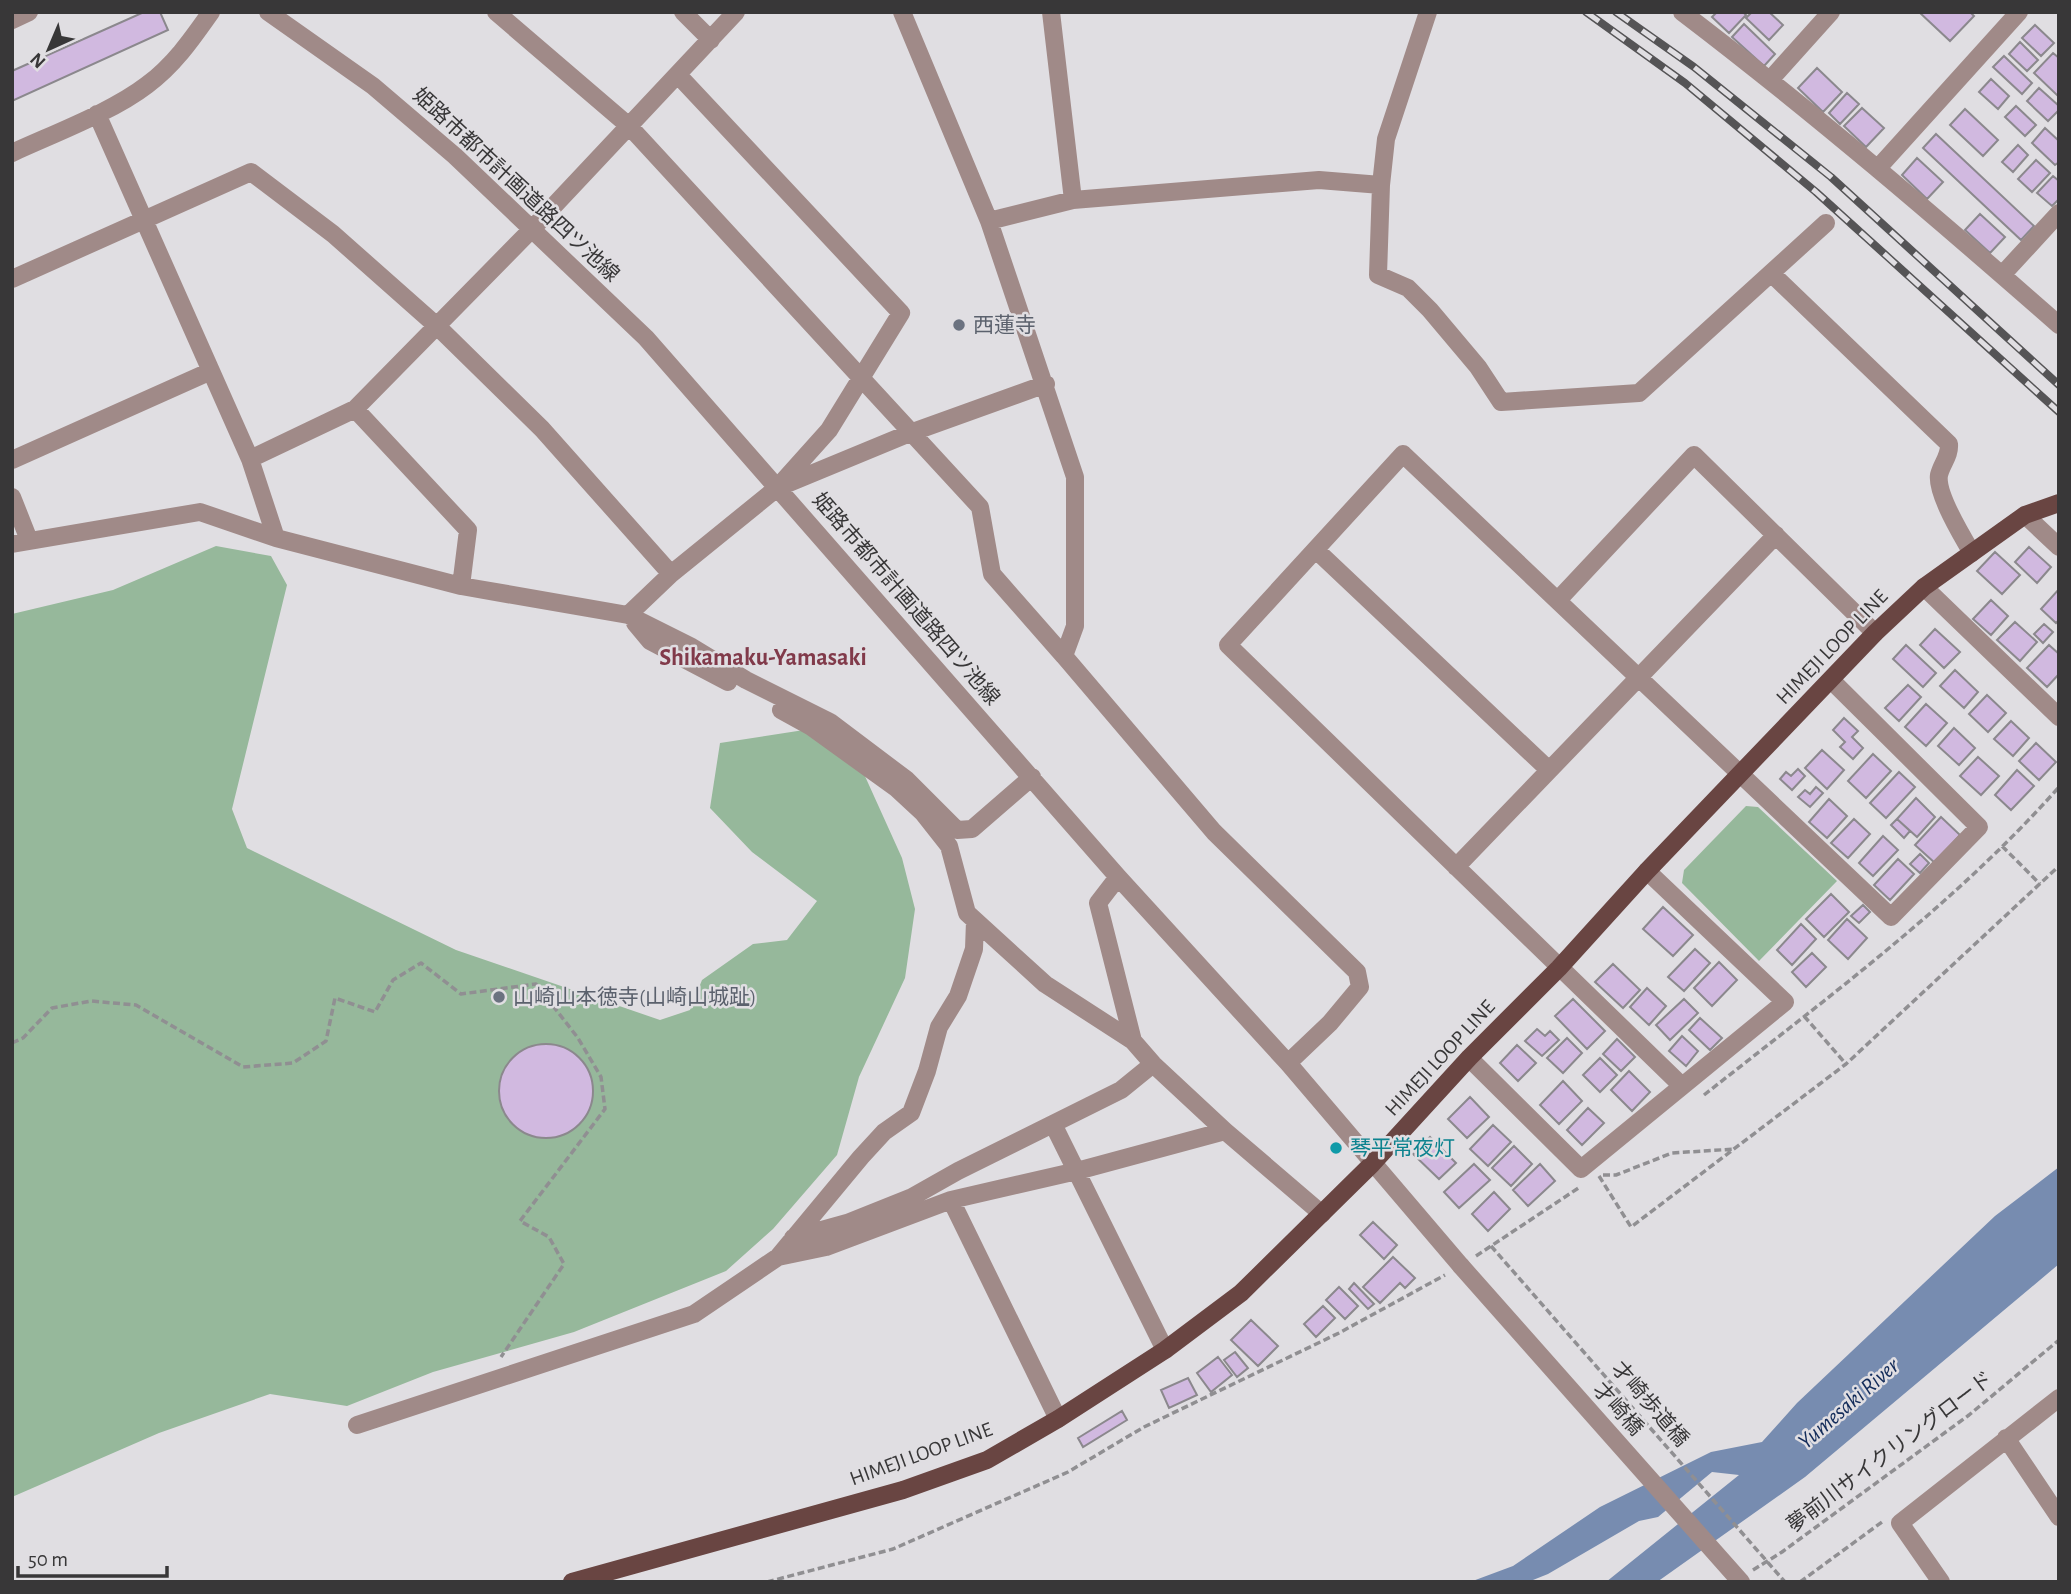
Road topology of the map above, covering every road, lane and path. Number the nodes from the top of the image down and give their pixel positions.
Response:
1 (30, 12) edge
2 (211, 12) edge
3 (268, 12) edge
4 (496, 12) edge
5 (682, 12) edge
6 (736, 12) edge
7 (902, 12) edge
8 (1051, 12) edge
9 (1427, 12) edge
10 (1682, 12) edge
11 (1831, 12) edge
12 (2019, 12) edge
13 (12, 20) edge
14 (711, 40) junction
15 (678, 75) junction
16 (1770, 80) junction
17 (97, 114) junction
18 (629, 126) junction
19 (12, 153) edge
20 (1878, 168) junction
21 (1381, 185) junction
22 (1073, 200) junction
23 (2059, 213) edge
24 (145, 219) junction
25 (989, 221) junction
26 (1826, 223) dead end
27 (533, 228) junction
28 (1772, 273) junction
29 (2002, 275) junction
30 (12, 279) edge
31 (2059, 325) edge
32 (438, 327) junction
33 (211, 371) junction
34 (863, 377) junction
35 (1046, 384) junction
36 (355, 409) junction
37 (910, 433) junction
38 (250, 459) junction
39 (12, 460) edge
40 (777, 488) junction
41 (12, 497) edge
42 (2059, 503) edge
43 (2025, 515) junction
44 (1776, 535) junction
45 (276, 538) junction
46 (20, 542) edge
47 (2059, 547) edge
48 (1316, 550) junction
49 (1972, 553) junction
50 (671, 574) junction
51 (461, 586) junction
52 (1924, 587) junction
53 (1558, 600) junction
54 (628, 615) junction
55 (1875, 633) junction
56 (1064, 656) junction
57 (1639, 677) junction
58 (1830, 680) junction
59 (2059, 717) edge
60 (1549, 770) junction
61 (1740, 775) junction
62 (1032, 777) junction
63 (2002, 846) dead end
64 (2059, 866) edge
65 (1456, 867) junction
66 (1647, 871) junction
67 (1118, 877) junction
68 (2040, 884) junction
69 (975, 920) junction
70 (1559, 968) junction
71 (1804, 1016) dead end
72 (1133, 1041) junction
73 (12, 1043) edge
74 (1469, 1058) junction
75 (1288, 1063) junction
76 (1153, 1064) junction
77 (1846, 1064) junction
78 (1682, 1086) junction
79 (1053, 1124) junction
80 (1225, 1131) junction
81 (1737, 1149) junction
82 (1372, 1164) junction
83 (1077, 1171) junction
84 (951, 1200) junction
85 (915, 1204) junction
86 (1321, 1214) junction
87 (793, 1238) junction
88 (1491, 1246) dead end
89 (778, 1257) junction
90 (1461, 1266) joint
91 (2059, 1340) edge
92 (1165, 1350) junction
93 (497, 1381) junction
94 (2059, 1398) edge
95 (1058, 1419) junction
96 (357, 1425) dead end
97 (2006, 1438) junction
98 (2059, 1517) edge
99 (1900, 1523) junction
100 (1744, 1578) edge
101 (572, 1582) edge
102 (1785, 1582) edge
103 (1800, 1582) edge
104 (1941, 1582) edge

1 - 13 street
2 - 17 street
3 - 27 street, 姫路市都市計画道路四ツ池線
4 - 18 street
5 - 14 street
6 - 14 street
7 - 25 street
8 - 22 street
9 - 21 street
10 - 16 street
11 - 16 street
12 - 20 street
14 - 15 street
15 - 18 street
15 - 34 street
16 - 20 street
17 - 19 street
17 - 24 street
18 - 27 street
18 - 34 street
20 - 29 street
21 - 22 street
21 - 28 street
22 - 25 street
23 - 29 street
24 - 30 street
24 - 32 street
24 - 33 street
25 - 35 street
26 - 28 street
27 - 32 street
27 - 40 street, 姫路市都市計画道路四ツ池線
28 - 49 street
29 - 31 street
32 - 36 street
32 - 50 street
33 - 38 street
33 - 39 street
34 - 37 street
34 - 40 street
35 - 37 street
35 - 56 street
36 - 38 street
36 - 51 street
37 - 40 street
37 - 56 street
38 - 45 street
40 - 50 street
40 - 62 street, 姫路市都市計画道路四ツ池線
41 - 46 street
42 - 43 main road, HIMEJI LOOP LINE
43 - 47 street
43 - 49 main road, HIMEJI LOOP LINE
44 - 53 street
44 - 55 street
44 - 57 street
45 - 46 street
45 - 51 street
48 - 53 street
48 - 60 street
48 - 65 street
49 - 52 main road, HIMEJI LOOP LINE
50 - 54 street
51 - 54 street
52 - 55 main road, HIMEJI LOOP LINE
52 - 59 street
53 - 57 street
54 - 62 street
54 - 69 street
55 - 58 main road, HIMEJI LOOP LINE
56 - 75 street
57 - 60 street
57 - 61 street
58 - 61 main road, HIMEJI LOOP LINE
58 - 61 street
60 - 65 street
61 - 66 main road, HIMEJI LOOP LINE
62 - 67 street, 姫路市都市計画道路四ツ池線
63 - 68 path
64 - 68 path
65 - 70 street
66 - 70 main road, HIMEJI LOOP LINE
66 - 78 street
67 - 72 street
67 - 75 street, 姫路市都市計画道路四ツ池線
68 - 77 path
69 - 72 street
69 - 87 street
70 - 74 main road, HIMEJI LOOP LINE
70 - 78 street
71 - 77 path
72 - 76 street
73 - 93 path
74 - 78 street
74 - 82 main road, HIMEJI LOOP LINE
75 - 82 street, 姫路市都市計画道路四ツ池線
76 - 79 street
76 - 80 street
77 - 81 path
79 - 83 street
79 - 85 street
80 - 83 street
80 - 86 street
81 - 81 path
82 - 86 main road, HIMEJI LOOP LINE
82 - 90 street, 姫路市都市計画道路四ツ池線
83 - 84 street
83 - 92 street
84 - 85 street
84 - 95 street
85 - 87 street
85 - 89 street
86 - 92 main road, HIMEJI LOOP LINE
87 - 89 street
88 - 102 path, 才崎歩道橋, bridge
89 - 93 street
90 - 100 street, 才崎橋, bridge
91 - 100 path, 夢前川サイクリングロード
92 - 95 main road, HIMEJI LOOP LINE
93 - 96 street
94 - 97 street
95 - 101 main road, HIMEJI LOOP LINE
97 - 98 street
97 - 99 street
99 - 103 path
99 - 104 street

